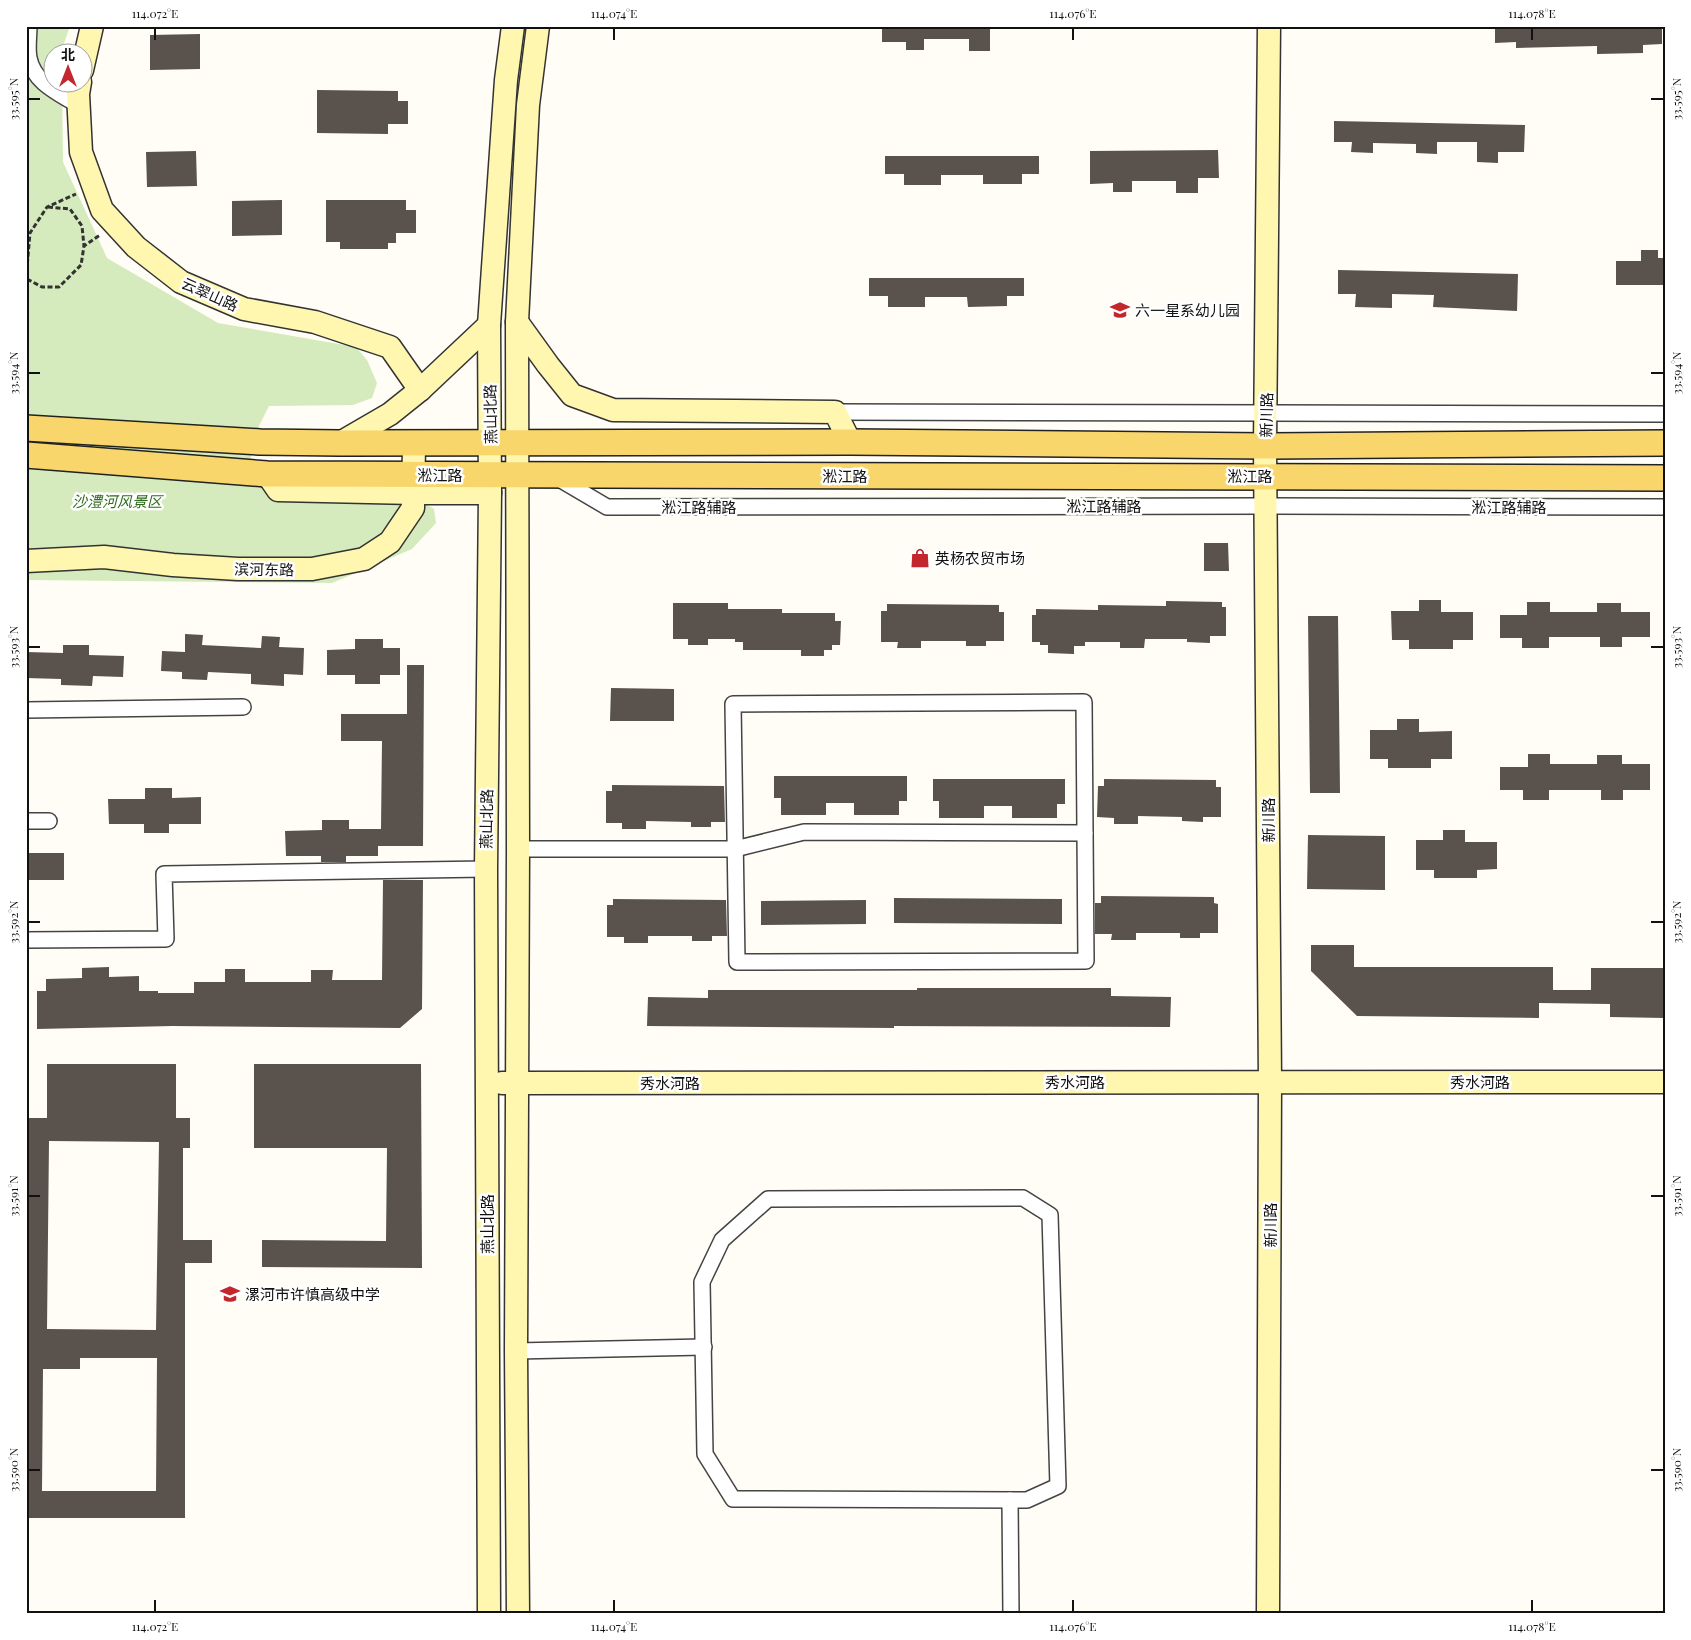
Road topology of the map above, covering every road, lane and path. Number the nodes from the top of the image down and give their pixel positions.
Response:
1 (29, 26) edge
2 (92, 26) edge
3 (513, 26) edge
4 (538, 26) edge
5 (1268, 26) edge
6 (88, 42) edge
7 (78, 92) edge
8 (78, 105) junction
9 (94, 187) junction
10 (47, 207) junction
11 (114, 224) junction
12 (84, 246) junction
13 (27, 266) edge
14 (27, 279) edge
15 (517, 322) junction
16 (489, 325) junction
17 (420, 390) junction
18 (835, 412) junction
19 (1266, 414) junction
20 (1665, 414) edge
21 (26, 428) edge
22 (850, 442) junction
23 (340, 443) junction
24 (491, 443) junction
25 (516, 443) junction
26 (1665, 443) edge
27 (414, 444) junction
28 (1266, 446) junction
29 (26, 455) edge
30 (517, 475) junction
31 (552, 475) junction
32 (1266, 476) junction
33 (1665, 478) edge
34 (414, 484) junction
35 (490, 484) junction
36 (1266, 506) junction
37 (1665, 507) edge
38 (26, 561) edge
39 (244, 707) dead end
40 (26, 710) edge
41 (26, 821) edge
42 (49, 822) dead end
43 (1085, 833) junction
44 (518, 849) junction
45 (735, 849) junction
46 (486, 869) junction
47 (26, 940) edge
48 (1270, 1082) junction
49 (1665, 1082) edge
50 (486, 1083) junction
51 (516, 1083) junction
52 (704, 1347) junction
53 (516, 1351) junction
54 (1010, 1500) junction
55 (489, 1614) edge
56 (518, 1614) edge
57 (1011, 1614) edge
58 (1268, 1614) edge

1 - 8 street
2 - 6 street
3 - 16 street, 燕山北路
4 - 15 street, 燕山北路
5 - 19 street, 新川路
7 - 8 street, 云翠山路
8 - 9 street, 云翠山路
9 - 10 path
9 - 11 street, 云翠山路
10 - 12 path
10 - 13 path
11 - 12 path
11 - 17 street, 云翠山路
12 - 14 path
13 - 14 path
15 - 18 street
15 - 25 street, 燕山北路
16 - 17 street
16 - 24 street, 燕山北路
17 - 23 street
18 - 19 street
18 - 22 street
19 - 20 street
19 - 28 street, 新川路
21 - 23 main road, 淞江路
22 - 25 main road, 淞江路
22 - 28 main road, 淞江路
23 - 27 main road, 淞江路
24 - 25 main road, 淞江路
24 - 27 main road, 淞江路
24 - 35 street, 燕山北路
25 - 30 street, 燕山北路
26 - 28 main road, 淞江路
27 - 34 street, 滨河东路
28 - 32 street, 新川路
29 - 34 main road, 淞江路
30 - 31 main road, 淞江路
30 - 35 main road, 淞江路
30 - 44 street, 燕山北路
31 - 32 main road, 淞江路
31 - 36 street, 淞江路辅路
32 - 33 main road, 淞江路
32 - 36 street, 新川路
34 - 35 main road, 淞江路
34 - 38 street, 滨河东路
35 - 46 street, 燕山北路
36 - 37 street, 淞江路辅路
36 - 48 street, 新川路
39 - 40 street
41 - 42 street
43 - 45 street
43 - 45 street
43 - 45 street
44 - 45 street
44 - 51 street, 燕山北路
46 - 47 street
46 - 50 street, 燕山北路
48 - 49 street, 秀水河路
48 - 51 street, 秀水河路
48 - 58 street, 新川路
50 - 51 street, 秀水河路
50 - 55 street, 燕山北路
51 - 53 street, 燕山北路
52 - 53 street
52 - 54 street
52 - 54 street
53 - 56 street, 燕山北路
54 - 57 street

